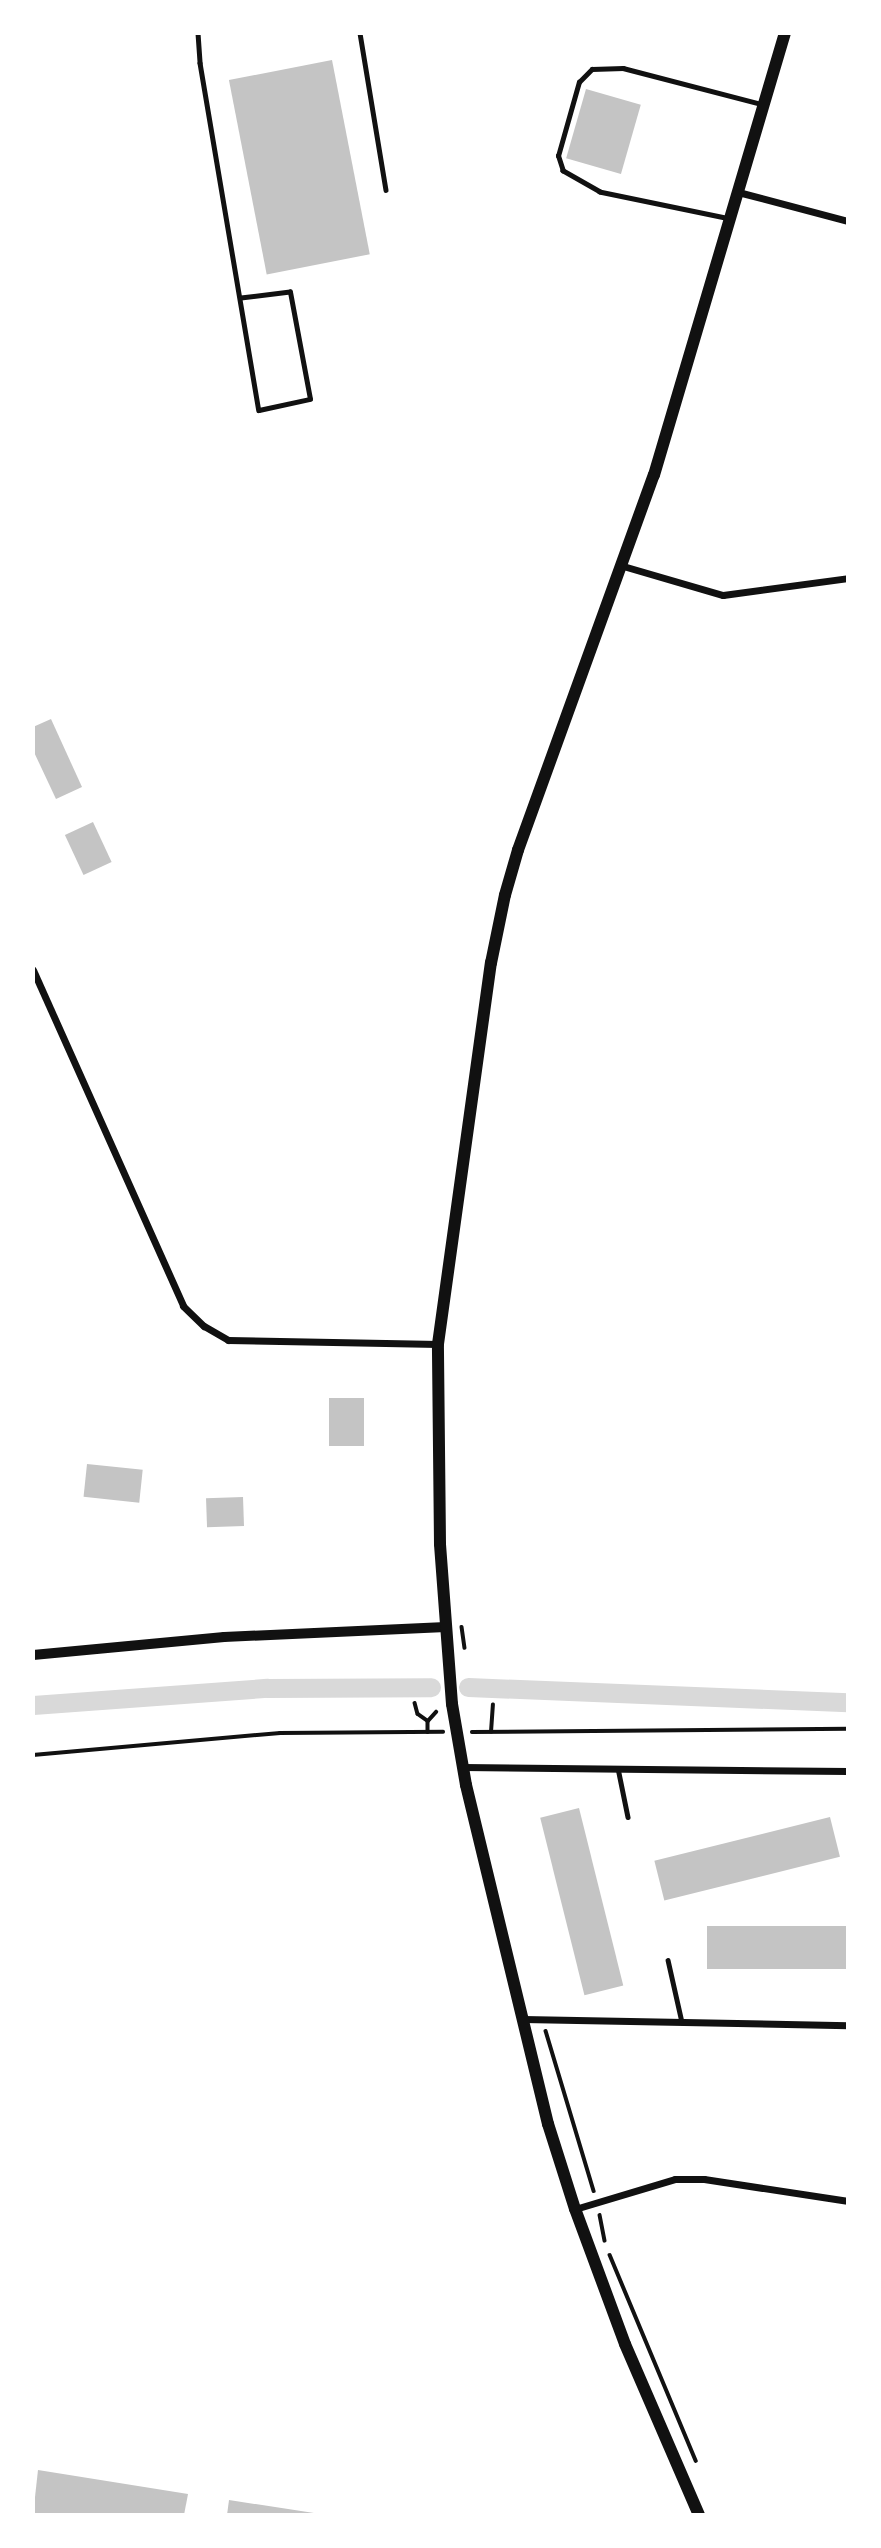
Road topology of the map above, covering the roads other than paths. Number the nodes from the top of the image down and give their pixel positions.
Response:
1 (198, 33) edge
2 (360, 33) edge
3 (785, 33) edge
4 (764, 104) junction
5 (386, 190) dead end
6 (738, 192) junction
7 (730, 219) junction
8 (848, 221) edge
9 (241, 298) junction
10 (623, 566) junction
11 (848, 578) edge
12 (33, 970) edge
13 (438, 1344) junction
14 (446, 1627) junction
15 (33, 1655) edge
16 (463, 1767) junction
17 (618, 1767) junction
18 (848, 1771) edge
19 (628, 1816) dead end
20 (668, 1960) dead end
21 (523, 2019) junction
22 (682, 2023) junction
23 (848, 2025) edge
24 (848, 2201) edge
25 (575, 2210) junction
26 (699, 2515) edge

1 - 9 lane
2 - 5 lane
3 - 4 main road
4 - 6 main road
4 - 7 lane
6 - 7 main road
6 - 8 street
7 - 10 main road
9 - 9 lane
10 - 11 street
10 - 13 main road
12 - 13 street
13 - 14 main road
14 - 15 street
14 - 16 main road
16 - 17 street
16 - 21 main road
17 - 18 street
17 - 19 lane
20 - 22 lane
21 - 22 street
21 - 25 main road
22 - 23 street
24 - 25 street
25 - 26 main road

